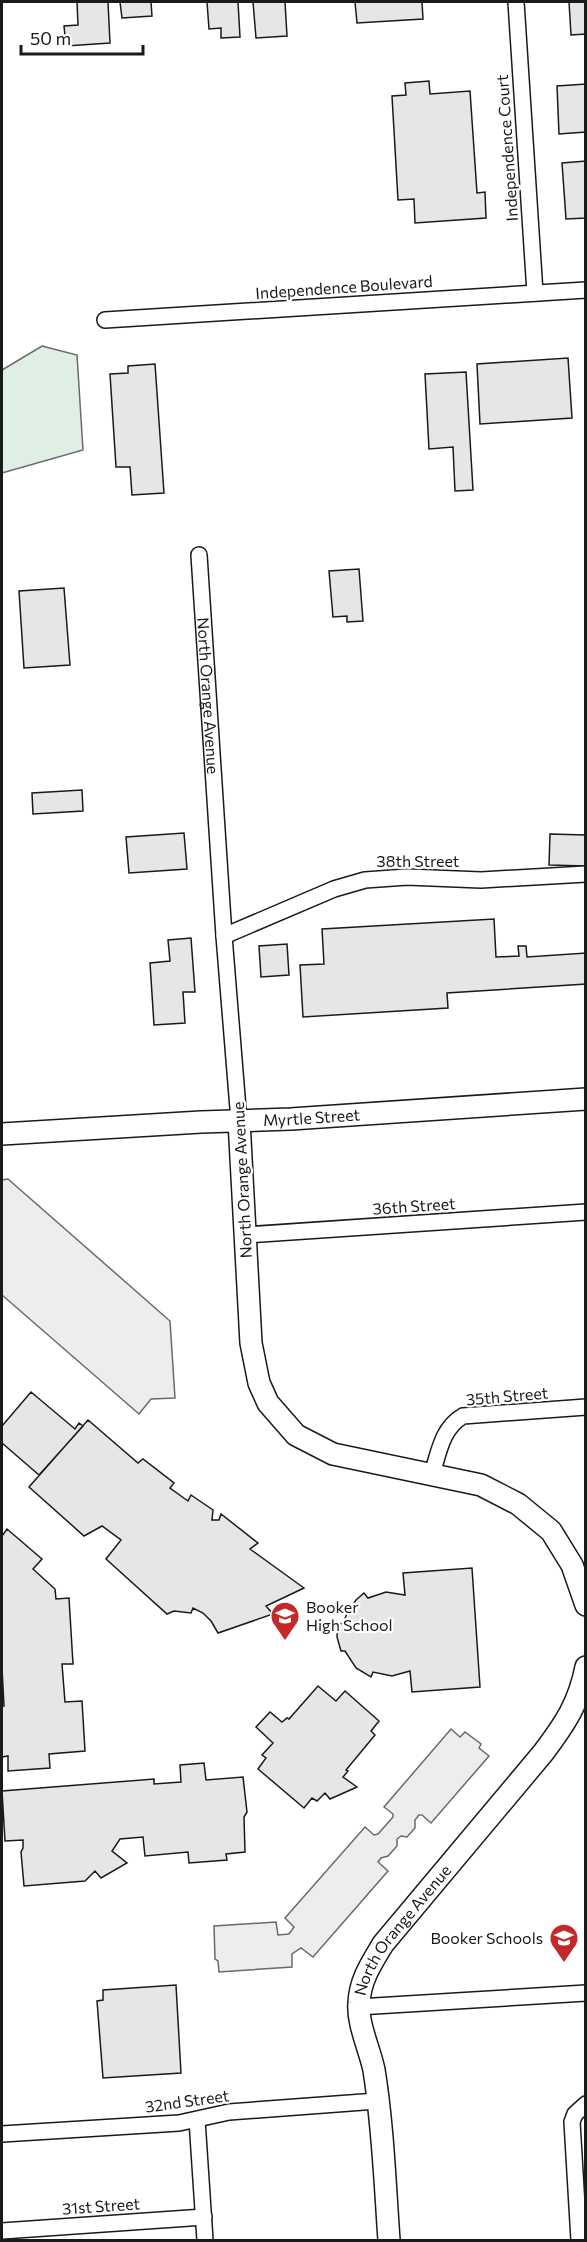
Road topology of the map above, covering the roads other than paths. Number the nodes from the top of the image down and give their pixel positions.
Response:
1 (516, 2) edge
2 (585, 290) edge
3 (535, 293) junction
4 (105, 320) dead end
5 (199, 555) dead end
6 (585, 873) edge
7 (224, 936) junction
8 (585, 1099) edge
9 (240, 1120) junction
10 (2, 1134) edge
11 (585, 1212) edge
12 (245, 1235) junction
13 (585, 1407) edge
14 (432, 1474) junction
15 (585, 1605) edge
16 (585, 1667) edge
17 (585, 1993) edge
18 (358, 2007) junction
19 (377, 2101) junction
20 (584, 2105) edge
21 (197, 2120) junction
22 (2, 2134) edge
23 (204, 2217) junction
24 (2, 2231) edge
25 (205, 2241) edge
26 (389, 2241) edge
27 (579, 2241) edge

1 - 3 street, Independence Court
2 - 3 street, Independence Boulevard
3 - 4 street, Independence Boulevard
5 - 7 street, North Orange Avenue
6 - 7 street, 38th Street
7 - 9 street, North Orange Avenue
8 - 9 street, Myrtle Street
9 - 10 street, Myrtle Street
9 - 12 street, North Orange Avenue
11 - 12 street, 36th Street
12 - 14 street, North Orange Avenue
13 - 14 street, 35th Street
14 - 15 street, North Orange Avenue
16 - 18 street, North Orange Avenue
17 - 18 street
18 - 19 street, North Orange Avenue
19 - 21 street, 32nd Street
19 - 26 street, North Orange Avenue
20 - 27 street
21 - 22 street, 32nd Street
21 - 23 street
23 - 24 street, 31st Street
23 - 25 street

